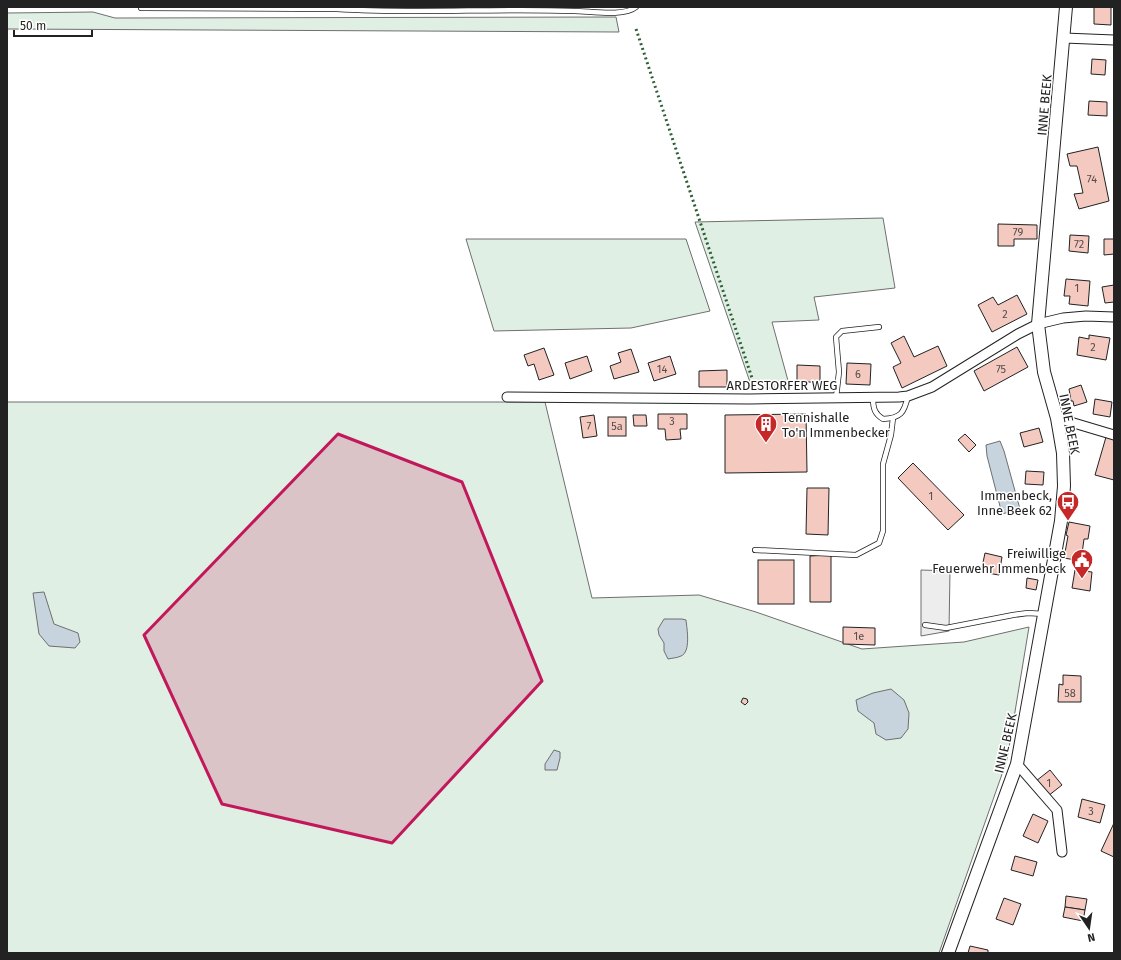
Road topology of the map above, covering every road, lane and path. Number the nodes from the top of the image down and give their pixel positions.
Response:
1 (141, 7) edge
2 (636, 7) edge
3 (1066, 7) edge
4 (352, 8) edge
5 (1064, 38) junction
6 (1114, 40) edge
7 (1114, 317) edge
8 (1038, 324) junction
9 (880, 327) dead end
10 (908, 396) junction
11 (507, 397) dead end
12 (836, 398) junction
13 (873, 398) junction
14 (894, 418) junction
15 (1057, 418) junction
16 (1114, 435) edge
17 (755, 550) dead end
18 (1044, 614) junction
19 (926, 625) dead end
20 (1017, 764) junction
21 (1062, 852) dead end
22 (948, 953) edge

1 - 4 lane
2 - 4 lane
3 - 5 street, INNE BEEK
5 - 6 street
5 - 8 street, INNE BEEK
7 - 8 street, ARDESTORFER WEG
8 - 10 street, ARDESTORFER WEG
8 - 15 street, INNE BEEK
9 - 12 lane
10 - 13 street, ARDESTORFER WEG
10 - 14 lane
11 - 12 street, ARDESTORFER WEG
12 - 13 street, ARDESTORFER WEG
13 - 14 lane
14 - 17 lane
15 - 16 street
15 - 18 street, INNE BEEK
18 - 19 lane
18 - 20 street, INNE BEEK
20 - 21 street
20 - 22 street, INNE BEEK

